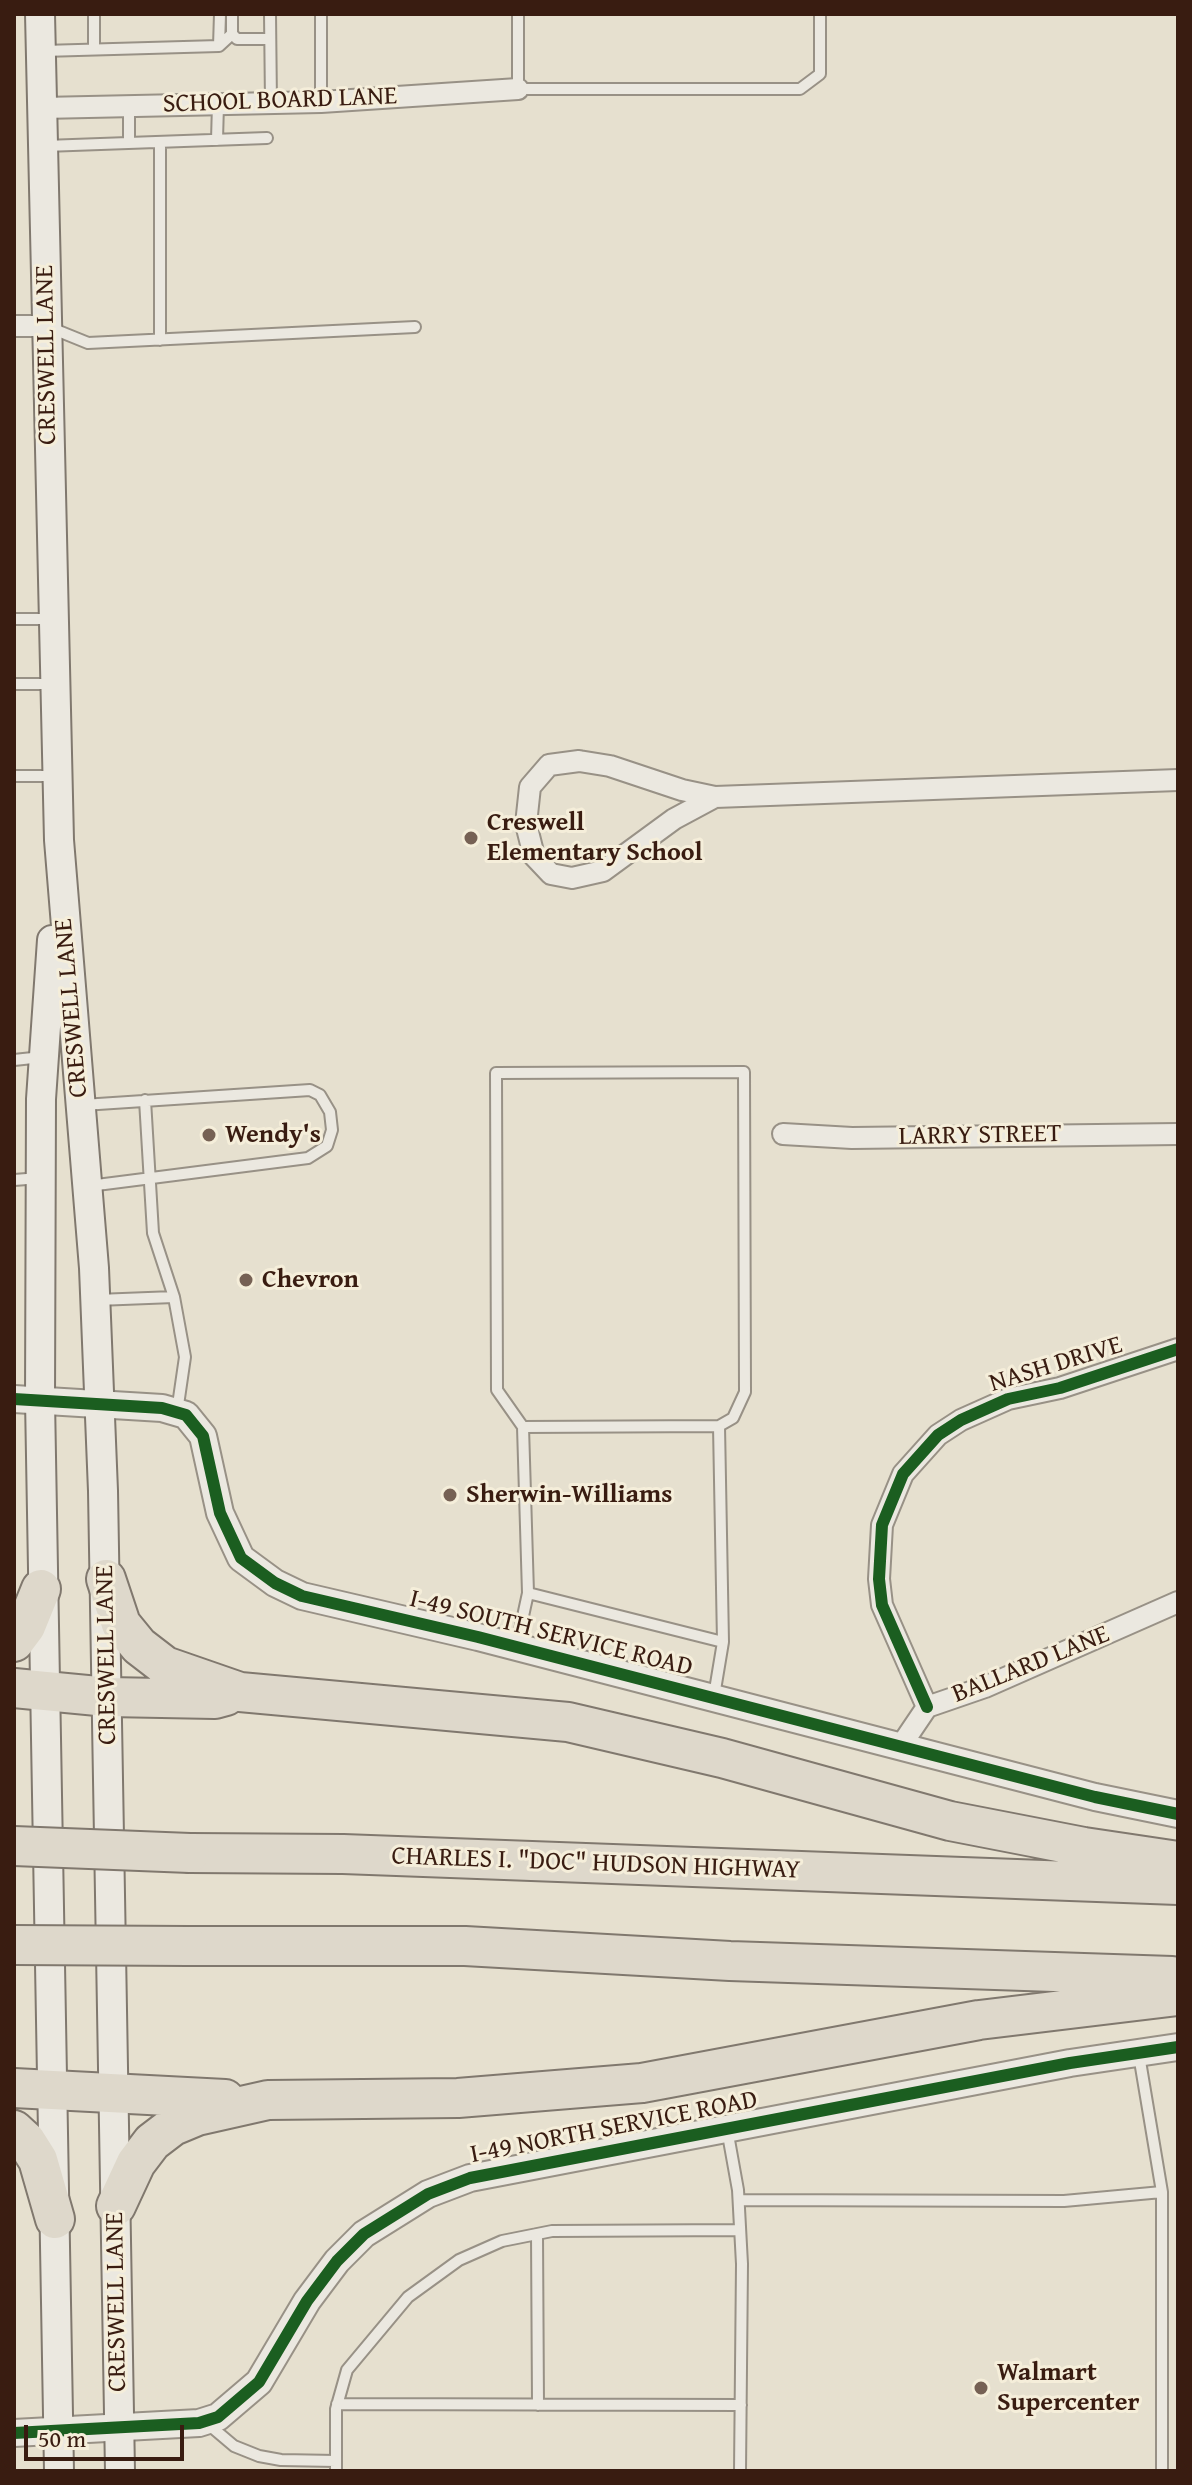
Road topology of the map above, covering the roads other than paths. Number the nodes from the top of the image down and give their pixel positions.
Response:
1 (40, 14) edge
2 (94, 14) edge
3 (220, 14) edge
4 (232, 14) edge
5 (270, 14) edge
6 (321, 14) edge
7 (518, 14) edge
8 (820, 14) edge
9 (232, 34) junction
10 (270, 39) junction
11 (219, 46) junction
12 (94, 49) junction
13 (41, 51) junction
14 (518, 89) junction
15 (321, 102) junction
16 (271, 103) junction
17 (218, 104) junction
18 (129, 105) junction
19 (42, 108) junction
20 (267, 138) dead end
21 (217, 140) junction
22 (160, 142) junction
23 (129, 143) junction
24 (43, 146) junction
25 (14, 326) edge
26 (46, 326) junction
27 (415, 327) dead end
28 (160, 340) junction
29 (14, 619) edge
30 (53, 619) junction
31 (14, 684) edge
32 (55, 684) junction
33 (14, 776) edge
34 (58, 776) junction
35 (1178, 780) edge
36 (715, 797) junction
37 (59, 840) junction
38 (43, 1057) junction
39 (14, 1060) edge
40 (145, 1100) junction
41 (79, 1105) junction
42 (783, 1134) dead end
43 (1178, 1134) edge
44 (150, 1177) junction
45 (27, 1179) edge
46 (87, 1186) junction
47 (174, 1297) junction
48 (95, 1300) junction
49 (1178, 1349) edge
50 (27, 1399) edge
51 (99, 1404) junction
52 (177, 1413) junction
53 (719, 1426) junction
54 (523, 1427) junction
55 (106, 1579) junction
56 (41, 1589) junction
57 (528, 1593) junction
58 (1178, 1602) edge
59 (14, 1642) edge
60 (723, 1642) junction
61 (516, 1647) junction
62 (29, 1689) edge
63 (240, 1692) junction
64 (108, 1697) junction
65 (713, 1698) junction
66 (927, 1707) junction
67 (900, 1747) junction
68 (1178, 1814) edge
69 (14, 1846) edge
70 (1178, 1861) edge
71 (1178, 1885) edge
72 (14, 1945) edge
73 (1178, 1976) edge
74 (1178, 1996) edge
75 (1178, 2047) edge
76 (1139, 2052) junction
77 (32, 2089) edge
78 (113, 2092) junction
79 (268, 2100) junction
80 (726, 2127) junction
81 (14, 2130) edge
82 (1162, 2192) junction
83 (739, 2200) junction
84 (116, 2206) junction
85 (55, 2219) junction
86 (740, 2230) junction
87 (537, 2234) junction
88 (337, 2404) junction
89 (538, 2405) junction
90 (741, 2405) junction
91 (205, 2421) junction
92 (119, 2429) junction
93 (14, 2433) edge
94 (58, 2433) junction
95 (336, 2466) edge
96 (59, 2471) edge
97 (120, 2471) edge
98 (740, 2471) edge
99 (1162, 2471) edge

1 - 13 main road, CRESWELL LANE
2 - 12 lane
3 - 11 lane
4 - 9 lane
5 - 10 lane
6 - 15 lane
7 - 14 lane
8 - 14 lane
9 - 10 lane
9 - 11 lane
10 - 16 lane
11 - 12 lane
12 - 13 lane
13 - 19 main road, CRESWELL LANE
14 - 15 street, SCHOOL BOARD LANE
15 - 16 street, SCHOOL BOARD LANE
16 - 17 street, SCHOOL BOARD LANE
17 - 18 street, SCHOOL BOARD LANE
17 - 21 lane
18 - 19 street, SCHOOL BOARD LANE
18 - 23 lane
19 - 24 main road, CRESWELL LANE
20 - 21 lane
21 - 22 lane
22 - 23 lane
22 - 28 lane
23 - 24 lane
24 - 26 main road, CRESWELL LANE
25 - 26 street
26 - 28 lane
26 - 30 main road, CRESWELL LANE
27 - 28 lane
29 - 30 lane
30 - 32 main road, CRESWELL LANE
31 - 32 lane
32 - 34 main road, CRESWELL LANE
33 - 34 lane
34 - 37 main road, CRESWELL LANE
35 - 36 street
36 - 36 street
37 - 38 main road, CRESWELL LANE
37 - 41 main road, CRESWELL LANE
38 - 39 lane
38 - 45 main road, CRESWELL LANE
40 - 41 lane
40 - 44 lane
40 - 44 lane
41 - 46 main road, CRESWELL LANE
42 - 43 street, LARRY STREET
44 - 46 lane
44 - 47 lane
45 - 50 main road, CRESWELL LANE
46 - 48 main road, CRESWELL LANE
47 - 48 lane
47 - 52 lane
48 - 51 main road, CRESWELL LANE
49 - 66 street, NASH DRIVE
50 - 51 street
50 - 56 main road, CRESWELL LANE
51 - 52 street
51 - 55 main road, CRESWELL LANE
52 - 61 street, I-49 SOUTH SERVICE ROAD
53 - 54 lane
53 - 54 lane
53 - 60 lane
54 - 57 lane
55 - 63 highway
55 - 64 main road, CRESWELL LANE
56 - 59 highway
56 - 62 main road, CRESWELL LANE
57 - 60 lane
57 - 61 lane
58 - 66 street, BALLARD LANE
60 - 65 lane
61 - 65 street, I-49 SOUTH SERVICE ROAD
62 - 64 highway
62 - 77 main road, CRESWELL LANE
63 - 64 highway
63 - 70 highway
64 - 78 main road, CRESWELL LANE
65 - 67 street, I-49 SOUTH SERVICE ROAD
66 - 67 street, BALLARD LANE
67 - 68 street, I-49 SOUTH SERVICE ROAD
69 - 71 highway, CHARLES I. "DOC" HUDSON HIGHWAY, bridge
72 - 73 highway, bridge
74 - 79 highway
75 - 76 street, I-49 NORTH SERVICE ROAD
76 - 80 street, I-49 NORTH SERVICE ROAD
76 - 82 lane
77 - 78 highway
77 - 85 main road, CRESWELL LANE
78 - 79 highway
78 - 84 main road, CRESWELL LANE
79 - 84 highway
80 - 83 lane
80 - 91 street, I-49 NORTH SERVICE ROAD
81 - 85 highway
82 - 83 lane
82 - 99 lane
83 - 86 lane
84 - 92 main road, CRESWELL LANE
85 - 94 main road, CRESWELL LANE
86 - 87 lane
86 - 90 lane
87 - 88 lane
87 - 89 lane
88 - 89 lane
88 - 95 lane
89 - 90 lane
90 - 98 lane
91 - 92 street, I-49 NORTH SERVICE ROAD
91 - 95 lane
92 - 94 street, I-49 NORTH SERVICE ROAD
92 - 97 main road, CRESWELL LANE
93 - 94 street, I-49 NORTH SERVICE ROAD
94 - 96 main road, CRESWELL LANE

